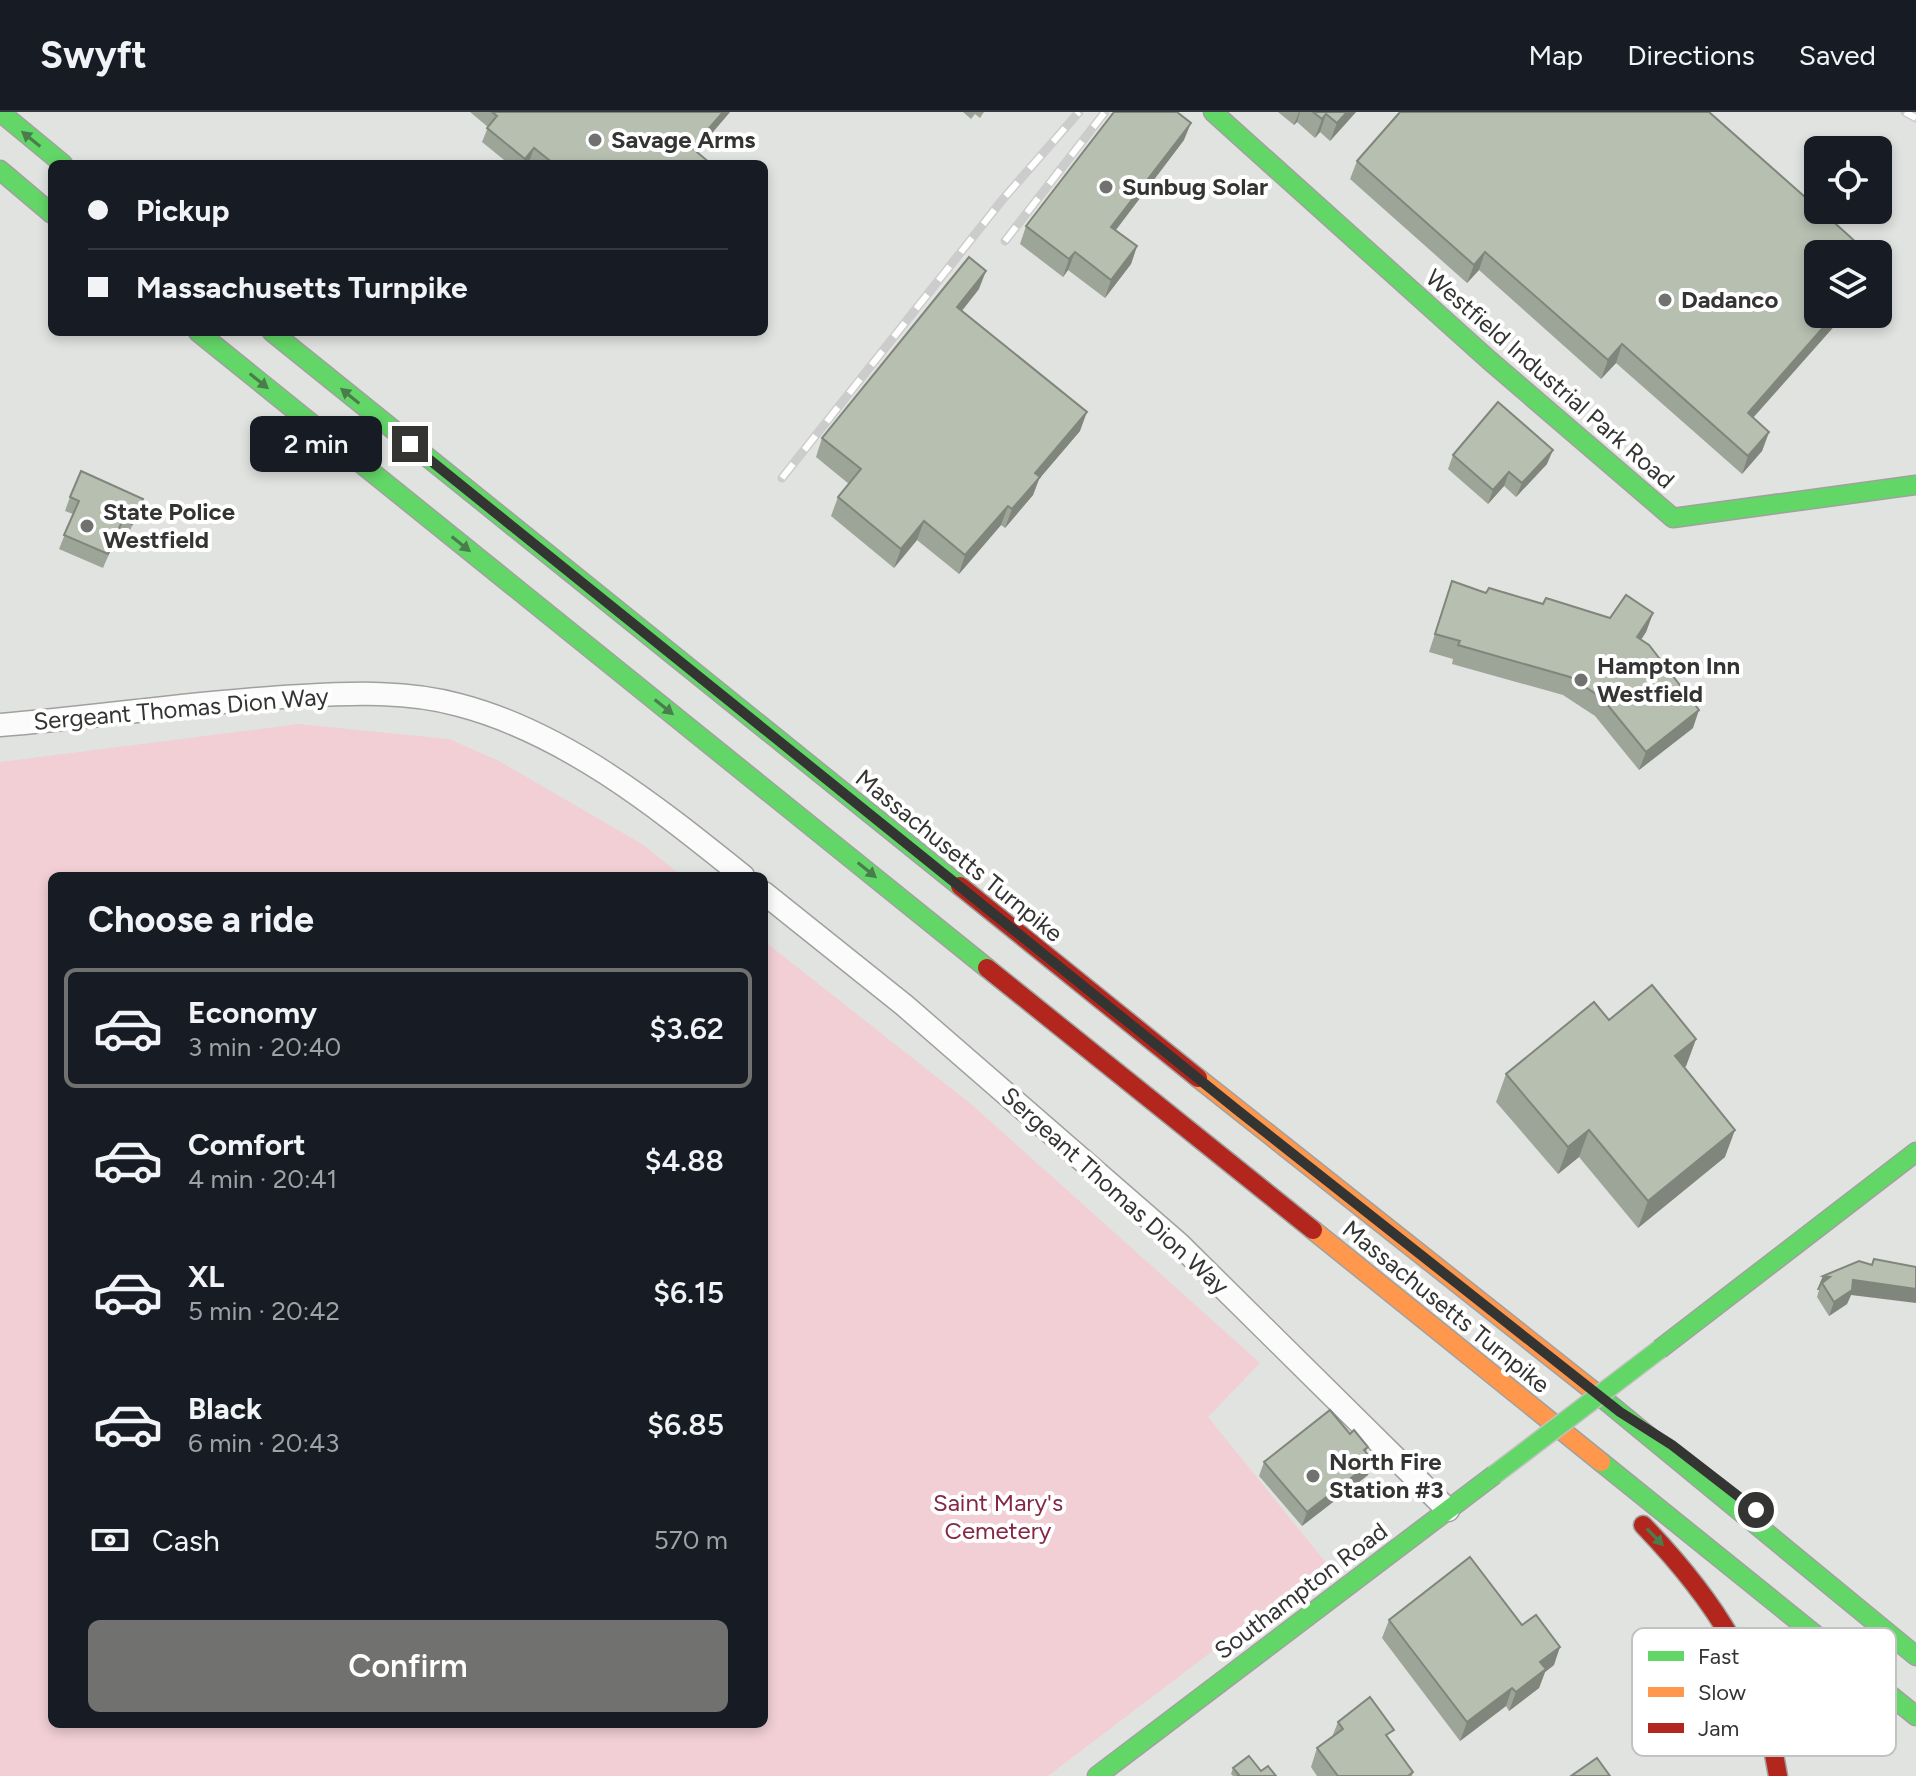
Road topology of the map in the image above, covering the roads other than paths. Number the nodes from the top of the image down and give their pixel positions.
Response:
1 (0, 112) edge
2 (1213, 112) edge
3 (58, 160) edge
4 (0, 170) edge
5 (48, 211) edge
6 (203, 336) edge
7 (277, 336) edge
8 (1916, 485) edge
9 (0, 725) edge
10 (738, 872) edge
11 (768, 896) edge
12 (1174, 1118) junction
13 (1916, 1152) edge
14 (1446, 1361) dead end
15 (1620, 1412) junction
16 (1522, 1425) dead end
17 (1551, 1448) dead end
18 (1626, 1509) dead end
19 (1448, 1510) junction
20 (1726, 1628) edge
21 (1807, 1628) edge
22 (1882, 1628) edge
23 (1916, 1632) edge
24 (1896, 1640) edge
25 (1916, 1656) edge
26 (1896, 1700) edge
27 (1916, 1716) edge
28 (1776, 1756) edge
29 (1097, 1776) edge
30 (1778, 1776) edge

3 -> 1 main road
2 - 8 main road, Westfield Industrial Park Road
4 - 5 main road
6 -> 12 main road, Massachusetts Turnpike
15 -> 7 main road, Massachusetts Turnpike
9 - 10 street, Sergeant Thomas Dion Way
11 - 19 street, Sergeant Thomas Dion Way
12 - 14 main road
12 - 21 main road, Massachusetts Turnpike
13 - 19 main road, Southampton Road, bridge
15 - 22 main road, Massachusetts Turnpike
15 - 23 main road
16 - 17 main road
18 -> 20 main road
19 - 29 main road, Southampton Road
24 - 25 main road, Massachusetts Turnpike
26 - 27 main road, Massachusetts Turnpike
28 -> 30 main road

